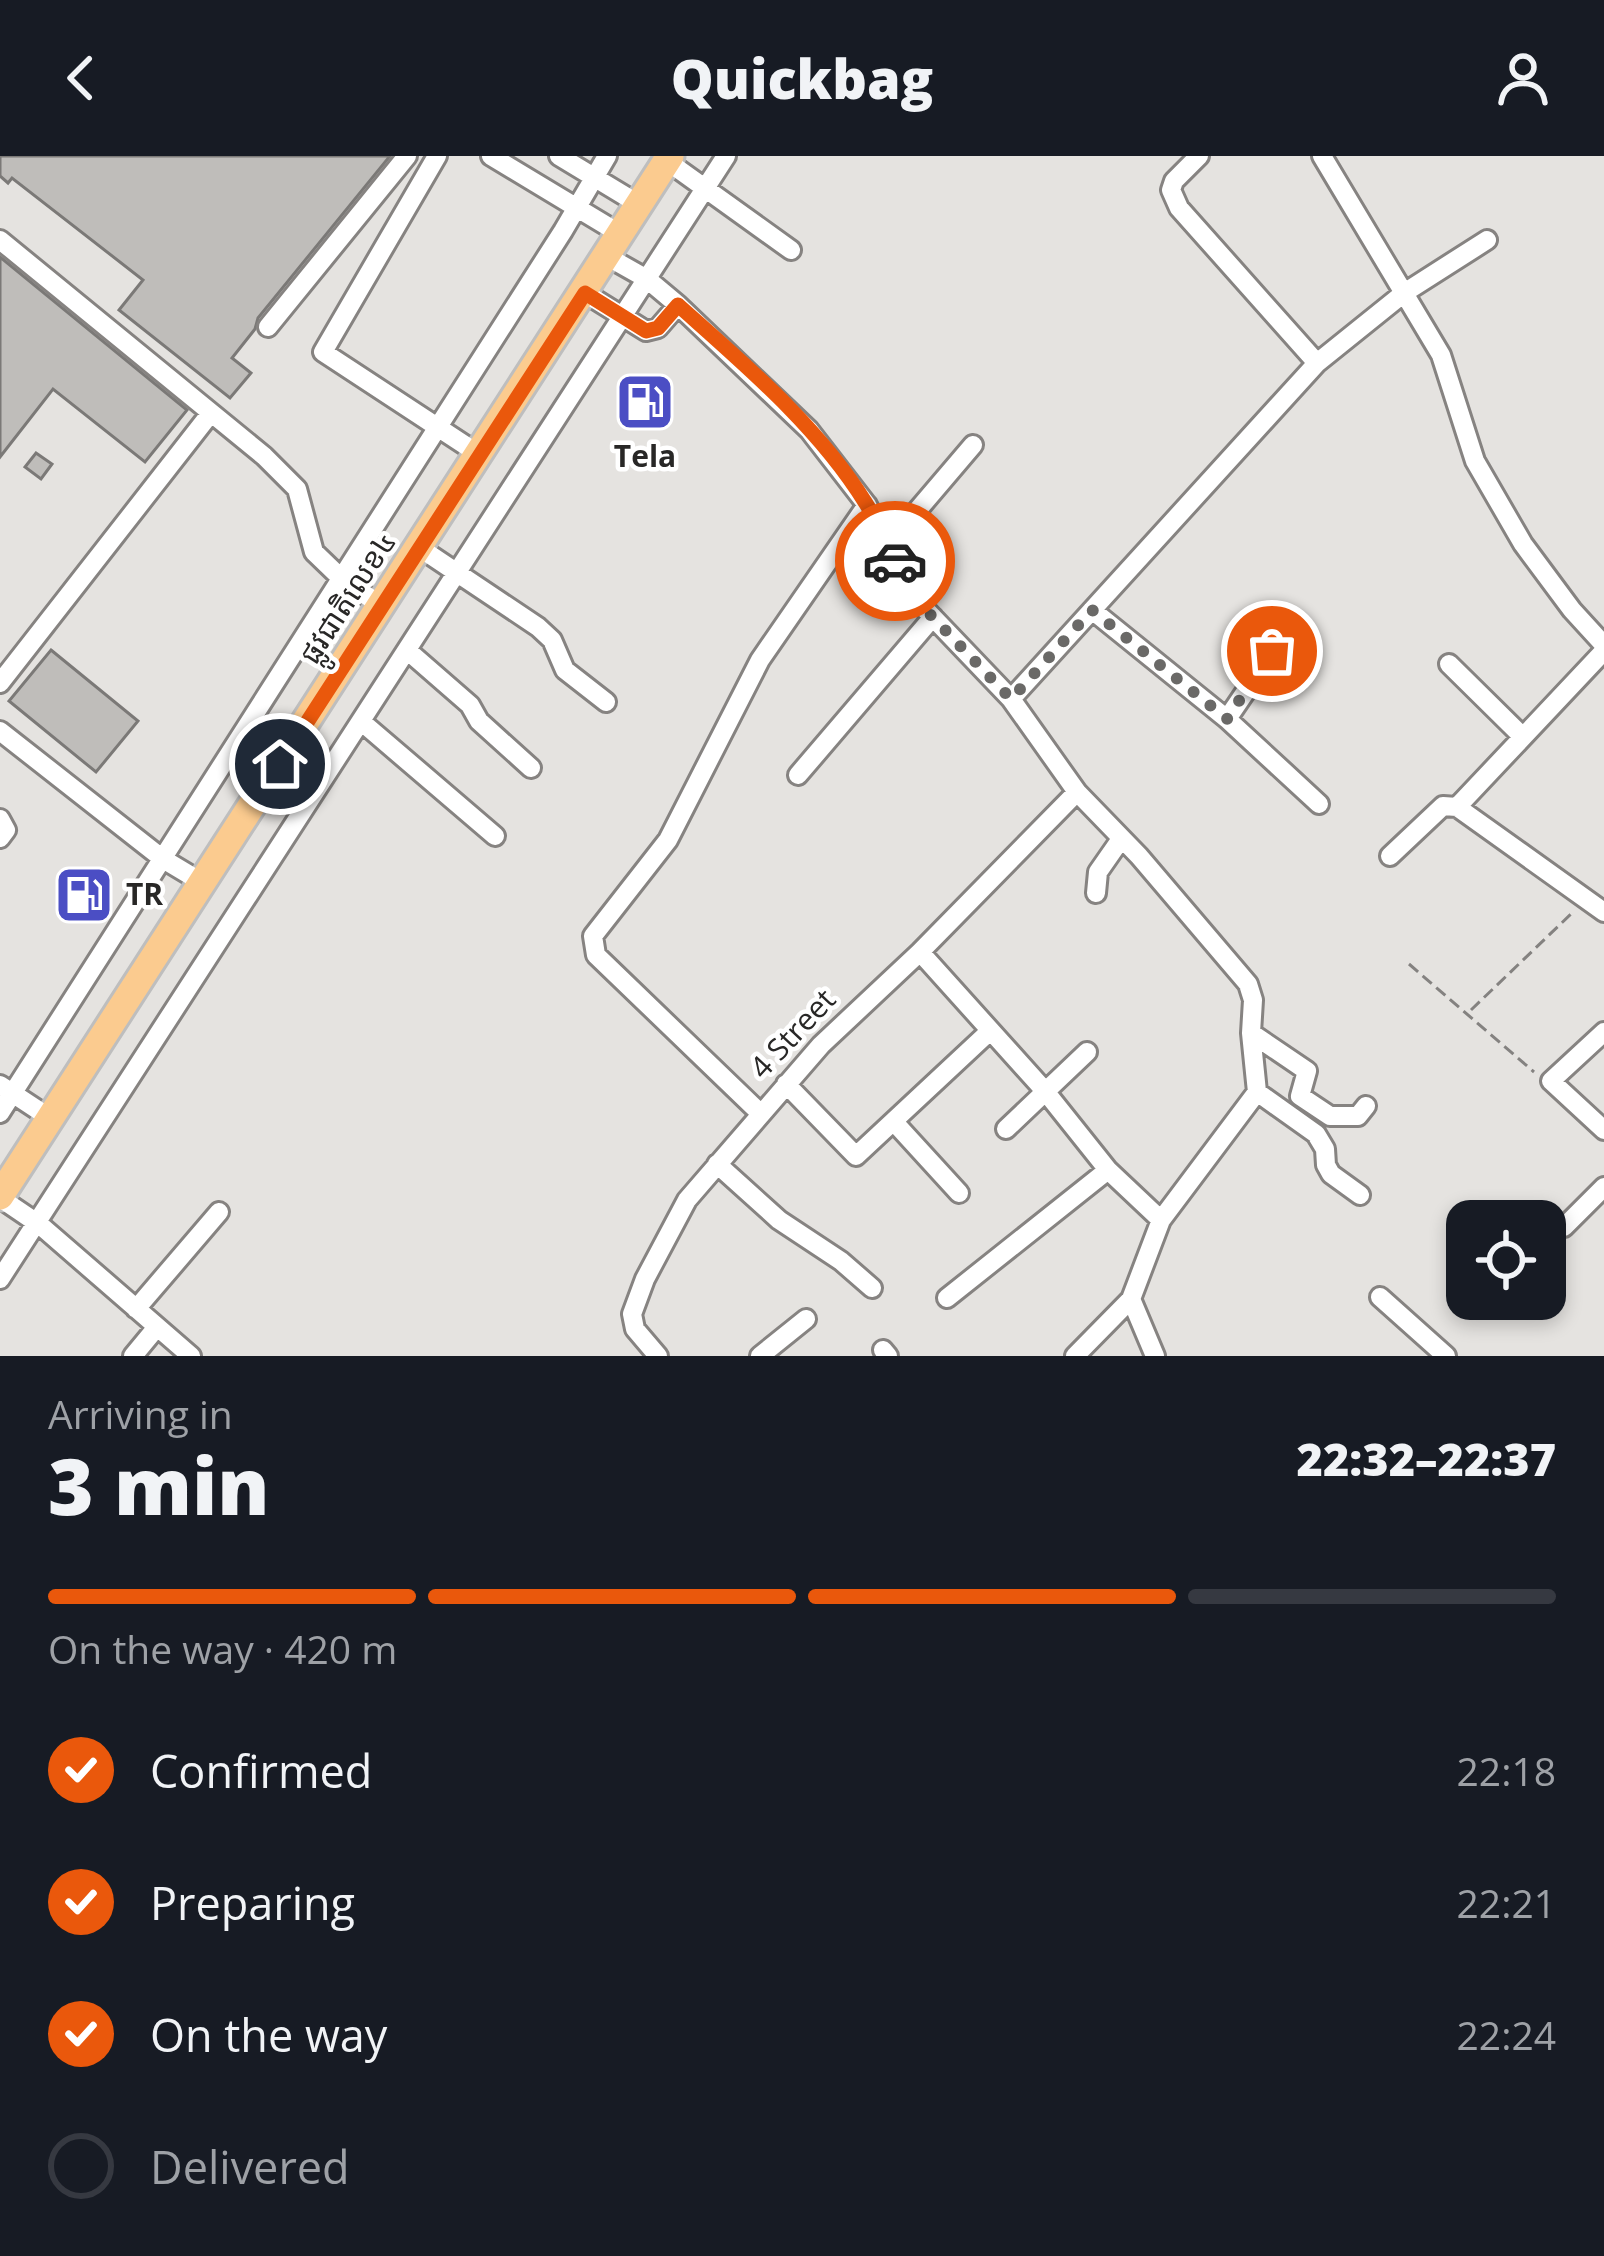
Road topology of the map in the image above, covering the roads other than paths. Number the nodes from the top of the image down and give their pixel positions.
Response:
1 (407, 156) edge
2 (436, 156) edge
3 (491, 156) edge
4 (559, 156) edge
5 (607, 156) edge
6 (726, 156) edge
7 (1199, 156) edge
8 (1322, 156) edge
9 (668, 159) edge
10 (595, 177) junction
11 (706, 189) junction
12 (640, 205) junction
13 (576, 208) junction
14 (0, 240) edge
15 (1487, 240) dead end
16 (615, 246) junction
17 (791, 250) dead end
18 (647, 279) junction
19 (585, 293) junction
20 (1404, 293) junction
21 (678, 305) junction
22 (623, 317) junction
23 (268, 327) dead end
24 (1317, 364) junction
25 (210, 414) junction
26 (438, 429) junction
27 (973, 445) dead end
28 (480, 455) junction
29 (868, 505) junction
30 (887, 546) junction
31 (420, 548) junction
32 (460, 574) junction
33 (342, 579) junction
34 (382, 606) junction
35 (1092, 610) junction
36 (933, 616) junction
37 (1286, 632) dead end
38 (1604, 648) edge
39 (408, 651) junction
40 (1449, 664) dead end
41 (0, 683) edge
42 (1011, 699) junction
43 (606, 702) dead end
44 (1227, 719) junction
45 (363, 723) junction
46 (0, 731) edge
47 (1523, 737) junction
48 (530, 768) dead end
49 (798, 776) dead end
50 (1077, 792) junction
51 (1319, 803) dead end
52 (1457, 807) junction
53 (0, 819) edge
54 (495, 836) dead end
55 (0, 838) edge
56 (1121, 838) junction
57 (1390, 856) dead end
58 (163, 859) junction
59 (203, 883) junction
60 (1096, 893) dead end
61 (1600, 908) edge
62 (920, 952) junction
63 (990, 1031) junction
64 (1604, 1032) edge
65 (1251, 1033) junction
66 (1087, 1052) dead end
67 (787, 1084) junction
68 (6, 1090) edge
69 (1045, 1090) junction
70 (1257, 1093) junction
71 (1366, 1106) dead end
72 (0, 1113) edge
73 (760, 1113) junction
74 (50, 1118) junction
75 (895, 1123) junction
76 (1006, 1129) dead end
77 (1604, 1130) edge
78 (717, 1164) junction
79 (1108, 1170) junction
80 (1604, 1187) edge
81 (959, 1192) dead end
82 (1360, 1195) dead end
83 (0, 1197) edge
84 (219, 1212) dead end
85 (1160, 1220) junction
86 (36, 1223) junction
87 (1566, 1225) edge
88 (0, 1279) edge
89 (872, 1288) dead end
90 (1380, 1297) dead end
91 (947, 1298) dead end
92 (1131, 1299) junction
93 (136, 1310) junction
94 (806, 1319) dead end
95 (157, 1328) junction
96 (133, 1356) edge
97 (190, 1356) edge
98 (658, 1356) edge
99 (760, 1356) edge
100 (1075, 1356) edge
101 (1155, 1356) edge
102 (1446, 1356) edge

1 - 23 street
2 - 26 street
3 - 13 street
4 - 10 street
5 - 10 street
6 - 11 street
7 - 24 street
8 - 20 street
9 - 11 street
9 - 12 highway, ផ្លូវជាតិលេខ៤
10 - 12 street
10 - 13 street
11 - 17 street
11 - 18 street
12 - 16 highway, ផ្លូវជាតិលេខ៤
13 - 16 street
13 - 26 street
14 - 25 street
15 - 20 street
16 - 18 street
16 - 19 highway, ផ្លូវជាតិលេខ៤
18 - 21 street
18 - 22 street
19 - 22 street
19 - 28 highway, ផ្លូវជាតិលេខ៤
20 - 24 street
20 - 38 street
21 - 22 street
21 - 29 street
22 - 32 street
24 - 35 street
25 - 33 street
25 - 41 street
26 - 28 street
26 - 33 street
27 - 30 street
28 - 31 highway, ផ្លូវជាតិលេខ៤
29 - 30 street
29 - 73 street
30 - 36 street
31 - 32 street
31 - 34 highway, ផ្លូវជាតិលេខ៤
32 - 39 street
32 - 43 street
33 - 34 street
33 - 58 street
34 - 59 highway, ផ្លូវជាតិលេខ៤
35 - 42 street
35 - 44 street
36 - 42 street
36 - 49 street
37 - 44 street
38 - 47 street
39 - 45 street
39 - 48 street
40 - 47 street
42 - 50 street
44 - 51 street
45 - 54 street
45 - 86 street
46 - 58 street
47 - 52 street
50 - 56 street
50 - 62 street, 4 Street
52 - 57 street
52 - 61 street
53 - 55 street
56 - 60 street
56 - 65 street
58 - 59 street
58 - 68 street
59 - 74 highway, ផ្លូវជាតិលេខ៤
62 - 63 street
62 - 67 street, 4 Street
63 - 69 street
63 - 75 street
64 - 77 street
65 - 70 street
65 - 71 street
66 - 69 street
67 - 73 street, 4 Street
67 - 75 street
68 - 72 street
68 - 74 street
69 - 76 street
69 - 79 street
70 - 82 street
70 - 85 street
73 - 78 street, 4 Street
74 - 83 highway, ផ្លូវជាតិលេខ៤
75 - 81 street
78 - 89 street
78 - 98 street, 4 Street
79 - 85 street
79 - 91 street
80 - 87 street
83 - 86 street
84 - 93 street
85 - 92 street
86 - 88 street
86 - 93 street
90 - 102 street
92 - 100 street
92 - 101 street
93 - 95 street
94 - 99 street
95 - 96 street
95 - 97 street

